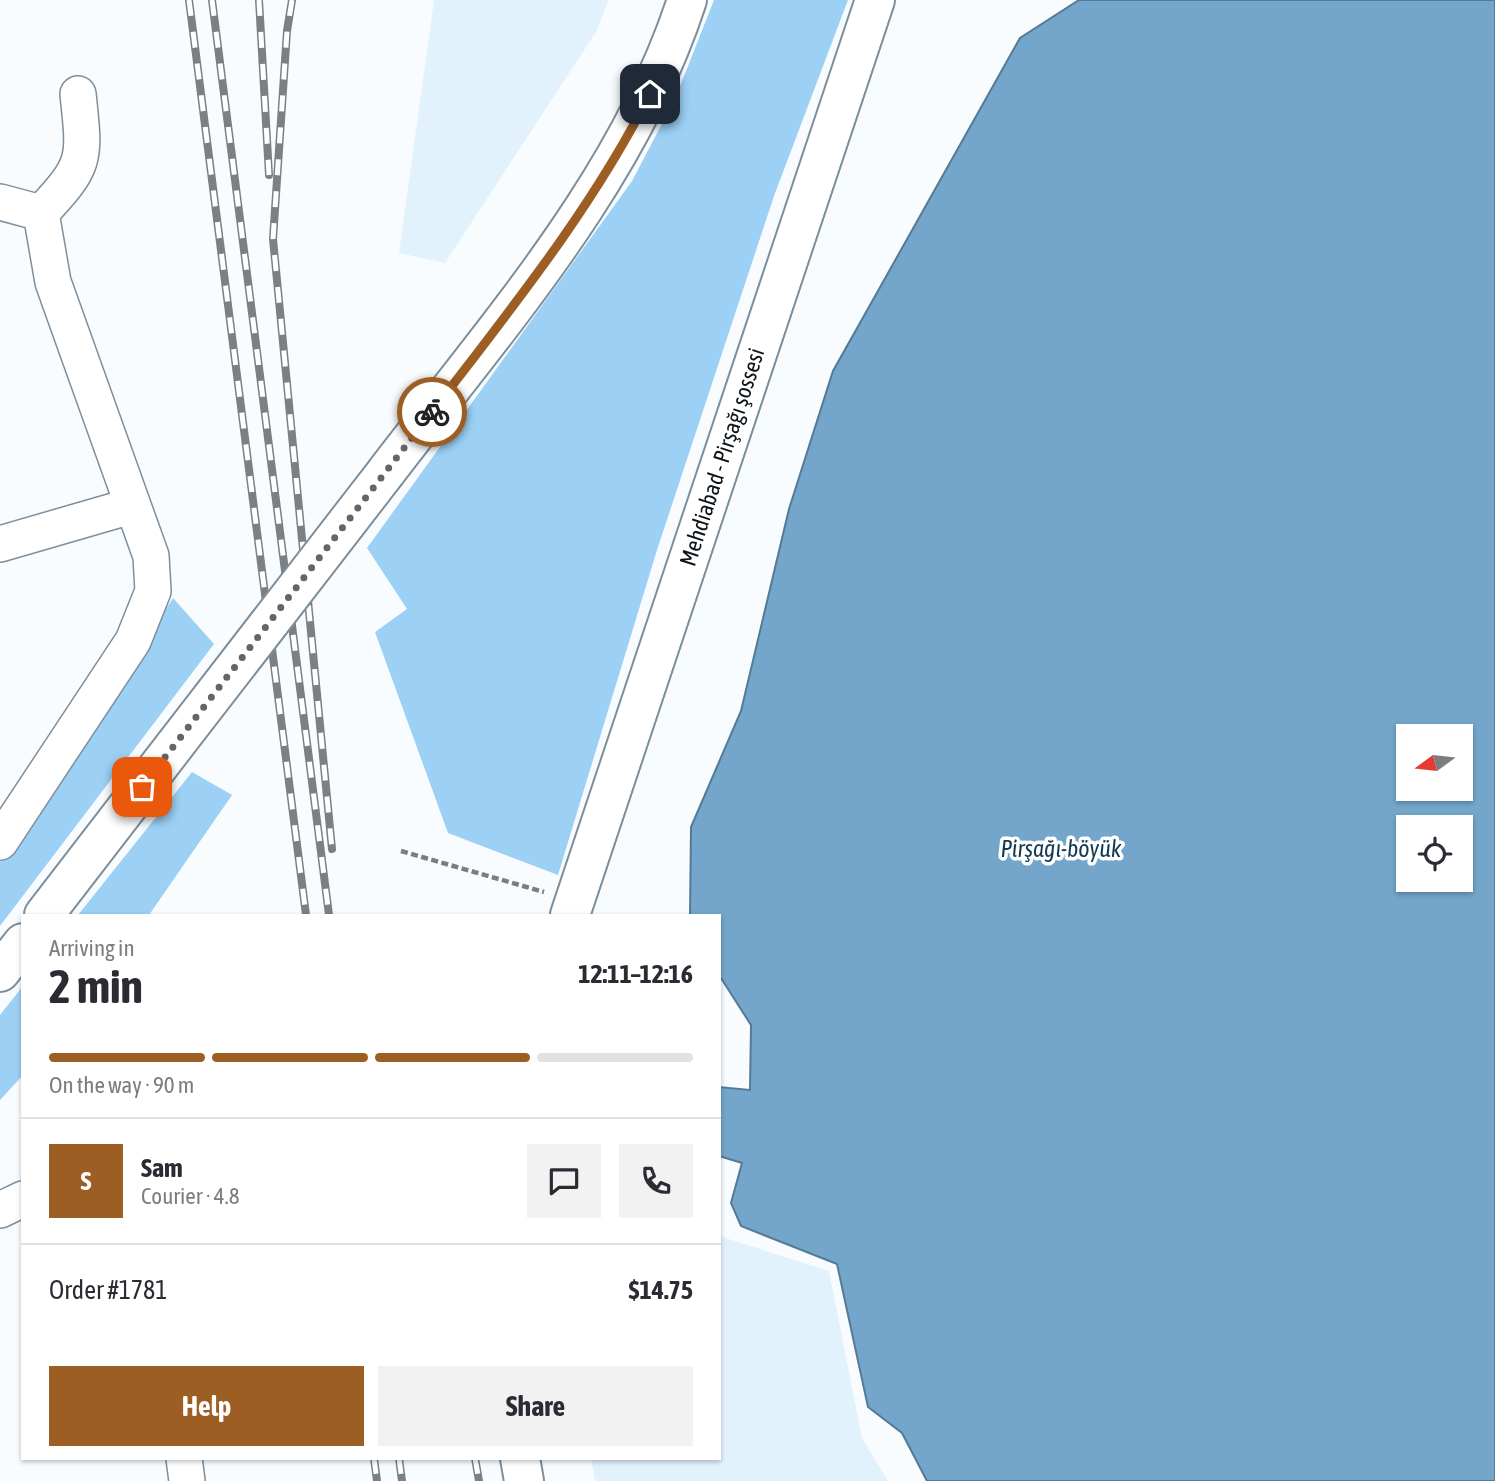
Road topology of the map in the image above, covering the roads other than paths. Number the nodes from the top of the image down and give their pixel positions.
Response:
1 (687, 0) edge
2 (875, 0) edge
3 (78, 94) dead end
4 (0, 202) edge
5 (41, 213) junction
6 (131, 506) junction
7 (0, 544) edge
8 (0, 842) edge
9 (573, 908) edge
10 (45, 914) edge
11 (21, 946) edge
12 (0, 972) edge
13 (21, 1200) edge
14 (0, 1210) edge
15 (184, 1460) edge
16 (520, 1460) edge
17 (187, 1481) edge
18 (524, 1481) edge

1 - 10 main road, bridge
2 - 9 main road, Mehdiabad - Pirşağı şossesi
3 - 5 street
4 - 5 street
5 - 6 street
6 - 7 street
6 - 8 street
11 - 12 main road
13 - 14 street
15 - 17 street
16 - 18 main road

